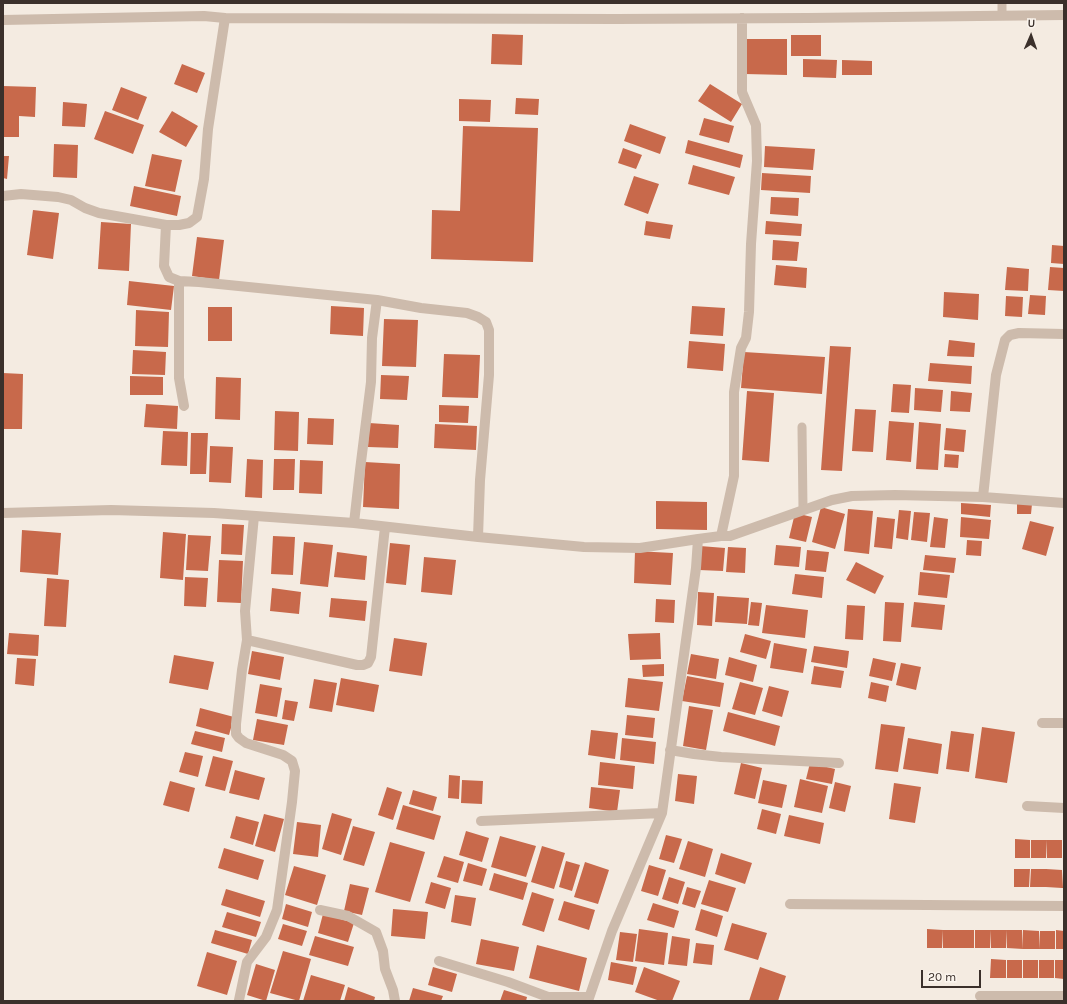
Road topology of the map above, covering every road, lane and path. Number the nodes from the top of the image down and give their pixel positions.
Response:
1 (1002, 3) edge
2 (1002, 15) junction
3 (1064, 15) edge
4 (225, 18) junction
5 (742, 18) junction
6 (3, 20) edge
7 (3, 196) edge
8 (166, 225) junction
9 (180, 281) junction
10 (377, 300) junction
11 (1064, 334) edge
12 (184, 406) dead end
13 (802, 427) dead end
14 (983, 497) junction
15 (1064, 503) edge
16 (803, 509) junction
17 (3, 513) edge
18 (254, 516) junction
19 (354, 523) junction
20 (385, 527) junction
21 (721, 536) junction
22 (478, 537) junction
23 (698, 538) junction
24 (247, 640) junction
25 (1042, 723) dead end
26 (1064, 723) edge
27 (670, 750) junction
28 (839, 763) dead end
29 (1027, 806) dead end
30 (1064, 808) edge
31 (662, 813) junction
32 (482, 821) dead end
33 (790, 904) dead end
34 (1064, 906) edge
35 (320, 910) dead end
36 (439, 961) dead end
37 (980, 996) dead end
38 (1064, 996) edge
39 (588, 999) edge
40 (239, 1000) dead end
41 (395, 1001) edge

1 - 2 lane
2 - 3 street
2 - 5 street
4 - 5 street
4 - 6 street
4 - 8 street
5 - 21 street
7 - 8 street
8 - 9 street
9 - 10 street
9 - 12 street
10 - 19 street
10 - 22 street
11 - 14 street
13 - 16 lane
14 - 15 street
14 - 16 street
16 - 21 street
17 - 18 street
18 - 19 street
18 - 24 street
19 - 20 street
20 - 22 street
20 - 24 street
21 - 23 street
22 - 23 street
23 - 27 street
24 - 40 street
25 - 26 street
27 - 28 street
27 - 31 street
29 - 30 street
31 - 32 street
31 - 39 street
33 - 34 street
35 - 41 street
36 - 39 street
37 - 38 street

